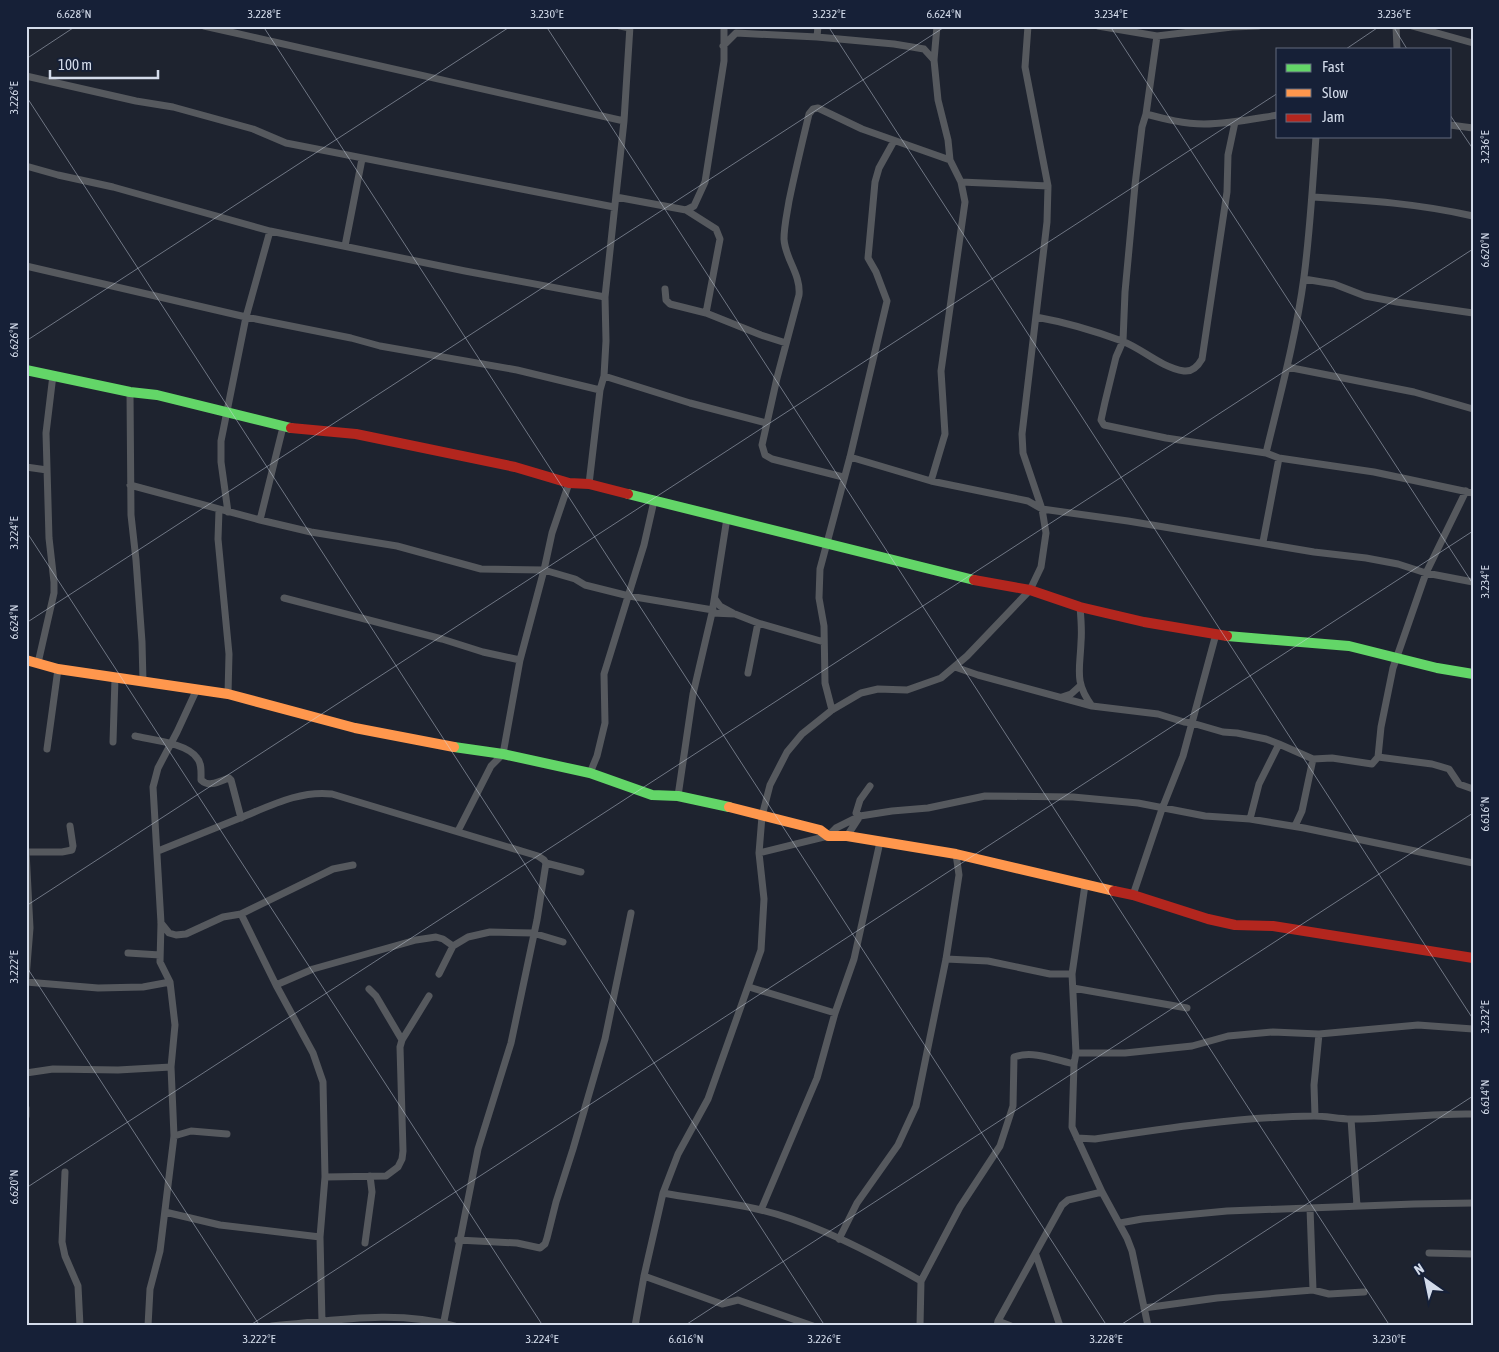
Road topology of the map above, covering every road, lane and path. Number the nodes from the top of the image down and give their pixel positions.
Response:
1 (204, 26) edge
2 (620, 26) edge
3 (725, 26) edge
4 (818, 26) edge
5 (937, 26) edge
6 (1028, 26) edge
7 (1098, 26) edge
8 (1259, 26) edge
9 (1396, 26) edge
10 (1412, 26) edge
11 (630, 27) edge
12 (736, 33) junction
13 (1157, 36) junction
14 (817, 37) junction
15 (936, 42) junction
16 (1473, 43) edge
17 (723, 46) junction
18 (924, 48) junction
19 (1397, 48) edge
20 (934, 60) junction
21 (26, 76) edge
22 (1146, 114) junction
23 (1276, 115) edge
24 (624, 121) junction
25 (1235, 122) junction
26 (1452, 125) edge
27 (1473, 128) edge
28 (1316, 138) edge
29 (894, 141) junction
30 (362, 159) junction
31 (950, 160) junction
32 (26, 166) edge
33 (961, 182) junction
34 (1048, 186) junction
35 (616, 197) junction
36 (1313, 197) junction
37 (614, 207) junction
38 (686, 210) junction
39 (1473, 216) edge
40 (270, 231) junction
41 (345, 246) junction
42 (26, 266) edge
43 (1304, 279) junction
44 (665, 289) dead end
45 (605, 297) junction
46 (706, 313) junction
47 (1473, 313) edge
48 (1036, 316) junction
49 (246, 317) junction
50 (1123, 341) junction
51 (786, 342) junction
52 (1287, 367) junction
53 (26, 370) edge
54 (53, 375) junction
55 (604, 376) junction
56 (600, 390) junction
57 (130, 392) junction
58 (1473, 409) edge
59 (226, 412) junction
60 (766, 422) junction
61 (283, 427) junction
62 (1266, 453) junction
63 (850, 457) junction
64 (1279, 458) junction
65 (26, 467) edge
66 (47, 470) junction
67 (843, 477) junction
68 (931, 481) junction
69 (569, 483) junction
70 (589, 484) junction
71 (130, 485) junction
72 (1469, 492) edge
73 (654, 501) junction
74 (1042, 509) junction
75 (218, 510) junction
76 (228, 512) junction
77 (727, 518) junction
78 (260, 520) junction
79 (1263, 542) junction
80 (827, 543) junction
81 (544, 570) junction
82 (1426, 573) junction
83 (1473, 582) edge
84 (1030, 590) junction
85 (629, 596) junction
86 (284, 598) dead end
87 (714, 599) junction
88 (1080, 607) junction
89 (712, 612) junction
90 (735, 614) junction
91 (758, 623) junction
92 (1216, 634) junction
93 (824, 642) junction
94 (1397, 658) junction
95 (26, 660) edge
96 (520, 660) junction
97 (38, 663) junction
98 (955, 667) junction
99 (58, 668) junction
100 (748, 673) dead end
101 (1473, 674) edge
102 (115, 678) junction
103 (143, 682) junction
104 (1080, 684) junction
105 (196, 691) junction
106 (228, 694) junction
107 (1059, 697) junction
108 (1092, 706) junction
109 (832, 710) junction
110 (1192, 723) junction
111 (135, 736) dead end
112 (113, 742) dead end
113 (170, 744) junction
114 (1279, 744) junction
115 (47, 749) dead end
116 (503, 754) junction
117 (1378, 756) junction
118 (1313, 759) junction
119 (590, 773) junction
120 (870, 786) dead end
121 (1473, 789) edge
122 (678, 796) junction
123 (1162, 809) junction
124 (762, 816) junction
125 (860, 816) junction
126 (241, 818) junction
127 (1250, 819) junction
128 (70, 826) dead end
129 (1296, 826) junction
130 (458, 831) junction
131 (828, 836) junction
132 (847, 836) junction
133 (880, 842) junction
134 (158, 851) junction
135 (26, 852) edge
136 (759, 853) junction
137 (956, 854) junction
138 (546, 863) junction
139 (1473, 863) edge
140 (354, 865) dead end
141 (581, 872) dead end
142 (1085, 885) junction
143 (1133, 895) junction
144 (631, 913) dead end
145 (241, 914) junction
146 (161, 923) junction
147 (533, 933) junction
148 (176, 935) junction
149 (160, 940) junction
150 (563, 942) dead end
151 (453, 946) junction
152 (128, 953) dead end
153 (160, 954) junction
154 (946, 958) junction
155 (1473, 958) edge
156 (439, 974) dead end
157 (1072, 974) junction
158 (26, 980) edge
159 (170, 982) junction
160 (276, 985) junction
161 (749, 987) junction
162 (369, 988) dead end
163 (1073, 988) junction
164 (429, 996) dead end
165 (1187, 1008) dead end
166 (835, 1013) junction
167 (1473, 1029) edge
168 (1318, 1034) junction
169 (402, 1040) junction
170 (1076, 1053) junction
171 (1074, 1064) junction
172 (170, 1067) junction
173 (26, 1073) edge
174 (26, 1108) edge
175 (1473, 1114) edge
176 (26, 1116) edge
177 (1315, 1116) junction
178 (1351, 1119) junction
179 (227, 1134) dead end
180 (174, 1136) junction
181 (1077, 1138) junction
182 (65, 1172) dead end
183 (325, 1176) junction
184 (370, 1176) junction
185 (1102, 1192) junction
186 (662, 1193) junction
187 (1473, 1203) edge
188 (1357, 1206) junction
189 (1310, 1208) junction
190 (761, 1210) junction
191 (165, 1212) junction
192 (1120, 1223) junction
193 (320, 1237) junction
194 (839, 1239) junction
195 (458, 1240) junction
196 (366, 1243) dead end
197 (1429, 1253) dead end
198 (1473, 1254) edge
199 (1036, 1255) junction
200 (644, 1276) junction
201 (921, 1281) junction
202 (1313, 1290) junction
203 (1364, 1292) dead end
204 (1144, 1308) junction
205 (322, 1322) junction
206 (346, 1322) edge
207 (799, 1323) edge
208 (998, 1323) edge
209 (443, 1324) edge
210 (80, 1326) edge
211 (148, 1326) edge
212 (272, 1326) edge
213 (455, 1326) edge
214 (635, 1326) edge
215 (813, 1326) edge
216 (920, 1326) edge
217 (1010, 1326) edge
218 (1060, 1326) edge
219 (1148, 1326) edge

1 - 24 street
2 - 11 street
3 - 12 street
3 - 17 street
4 - 14 street
5 - 15 street
6 - 34 street
7 - 13 street
8 - 13 street
9 - 19 street
10 - 16 street
11 - 24 street
12 - 14 street
12 - 17 street
13 - 22 street
14 - 18 street
15 - 18 street
15 - 20 street
17 - 38 street
18 - 20 street
20 - 31 street
21 - 30 street
22 - 25 street
22 - 50 street
23 - 25 street
24 - 35 street
25 - 50 street
26 - 27 street
28 - 36 street
29 - 31 street
29 - 51 street
29 - 63 street
30 - 37 street
30 - 41 street
31 - 33 street
32 - 40 street
33 - 34 street
33 - 68 street
34 - 48 street
35 - 37 street
35 - 38 street
36 - 39 street
36 - 43 street
37 - 45 street
38 - 46 street
40 - 41 street
40 - 49 street
41 - 45 street
42 - 49 street
43 - 47 street
43 - 52 street
44 - 46 street
45 - 55 street
46 - 51 street
48 - 50 street
48 - 74 street
49 - 56 street
49 - 59 street
50 - 62 street
51 - 60 street
52 - 58 street
52 - 62 street
53 - 54 street
54 - 57 street
54 - 66 street
55 - 56 street
55 - 60 street
56 - 70 street
57 - 59 street
57 - 71 street
59 - 61 street
59 - 76 street
60 - 67 street
61 - 69 street
61 - 78 street
62 - 64 street
63 - 67 street
63 - 68 street
64 - 72 street
64 - 79 street
65 - 66 street
66 - 97 street
67 - 80 street
68 - 74 street
69 - 70 street
69 - 81 street
70 - 73 street
71 - 75 street
71 - 103 street
72 - 82 street
73 - 77 street
73 - 85 street
74 - 79 street
74 - 84 street
75 - 76 street
75 - 106 street
76 - 78 street
77 - 80 street
77 - 87 street
78 - 81 street
79 - 82 street
80 - 84 street
80 - 93 street
81 - 85 street
81 - 96 street
82 - 83 street
82 - 94 street
84 - 88 street
84 - 98 street
85 - 89 street
85 - 119 street
86 - 96 street
87 - 89 street
87 - 90 street
88 - 92 street
88 - 104 street
89 - 90 street
89 - 122 street
90 - 91 street
91 - 93 street
91 - 100 street
92 - 94 street
92 - 110 street
93 - 109 street
94 - 101 street
94 - 117 street
95 - 97 street
96 - 116 street
97 - 99 street
98 - 107 street
98 - 109 street
99 - 102 street
99 - 115 street
102 - 103 street
102 - 112 street
103 - 105 street
104 - 107 street
104 - 108 street
105 - 106 street
105 - 113 street
106 - 116 street
107 - 108 street
108 - 110 street
109 - 124 street
110 - 114 street
110 - 123 street
111 - 113 street
113 - 126 street
113 - 134 street
114 - 118 street
114 - 127 street
116 - 119 street
116 - 130 street
117 - 118 street
117 - 121 street
118 - 129 street
119 - 122 street
120 - 125 street
122 - 124 street
123 - 125 street
123 - 127 street
123 - 143 street
124 - 131 street
124 - 136 street
125 - 131 street
125 - 132 street
126 - 130 street
126 - 134 street
127 - 129 street
128 - 135 street
129 - 139 street
130 - 138 street
131 - 132 street
131 - 136 street
132 - 133 street
133 - 137 street
133 - 166 street
134 - 146 street
135 - 158 street
136 - 161 street
137 - 142 street
137 - 154 street
138 - 141 street
138 - 147 street
140 - 145 street
142 - 143 street
142 - 157 street
143 - 155 street
144 - 195 street
145 - 148 street
145 - 160 street
146 - 148 street
146 - 149 street
147 - 150 street
147 - 151 street
147 - 195 street
148 - 149 street
149 - 153 street
151 - 156 street
151 - 160 street
152 - 153 street
153 - 159 street
154 - 157 street
154 - 194 street
157 - 163 street
158 - 159 street
159 - 172 street
160 - 183 street
161 - 166 street
161 - 186 street
162 - 169 street
163 - 165 street
163 - 170 street
164 - 169 street
166 - 190 street
167 - 168 street
168 - 170 street
168 - 177 street
169 - 184 street
170 - 171 street
171 - 181 street
171 - 201 street
172 - 173 street
172 - 180 street
174 - 176 street
175 - 178 street
177 - 178 street
177 - 181 street
178 - 188 street
179 - 180 street
180 - 191 street
181 - 185 street
182 - 210 street
183 - 184 street
183 - 193 street
184 - 196 street
185 - 192 street
185 - 199 street
186 - 190 street
186 - 200 street
187 - 188 street
188 - 189 street
189 - 192 street
189 - 202 street
190 - 194 street
191 - 193 street
191 - 211 street
192 - 204 street
193 - 205 street
194 - 201 street
195 - 209 street
197 - 198 street
199 - 208 street
199 - 218 street
200 - 207 street
200 - 214 street
201 - 216 street
202 - 203 street
202 - 204 street
204 - 219 street
205 - 206 street
205 - 212 street
206 - 209 street
207 - 215 street
208 - 217 street
209 - 213 street

